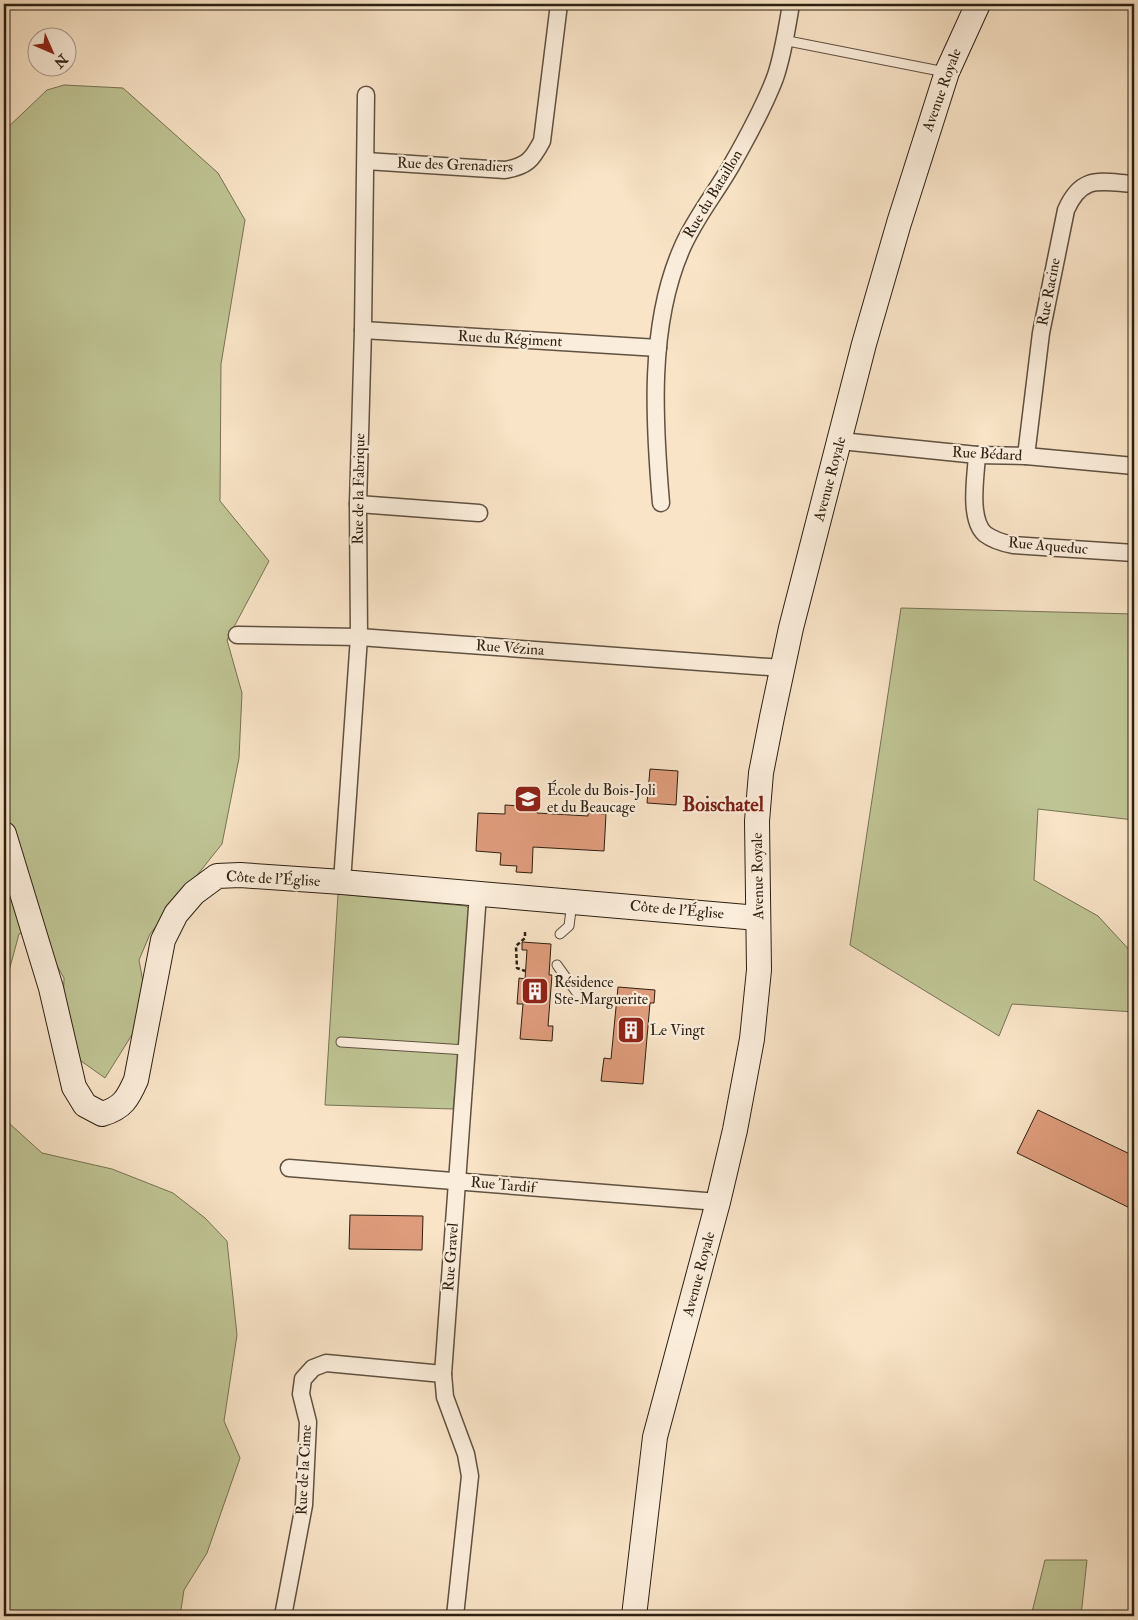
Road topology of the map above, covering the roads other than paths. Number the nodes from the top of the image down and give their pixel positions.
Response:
1 (559, 4) edge
2 (791, 4) edge
3 (978, 4) edge
4 (783, 40) junction
5 (948, 72) junction
6 (366, 95) dead end
7 (366, 161) junction
8 (1134, 184) edge
9 (363, 330) junction
10 (658, 348) junction
11 (840, 441) junction
12 (977, 455) junction
13 (1026, 456) junction
14 (1134, 466) edge
15 (661, 503) dead end
16 (358, 504) junction
17 (479, 513) dead end
18 (1134, 553) edge
19 (238, 635) dead end
20 (359, 637) junction
21 (782, 668) junction
22 (4, 834) edge
23 (342, 882) junction
24 (478, 894) junction
25 (572, 901) junction
26 (758, 918) junction
27 (560, 934) dead end
28 (557, 965) dead end
29 (582, 1000) dead end
30 (341, 1042) dead end
31 (466, 1050) junction
32 (289, 1168) dead end
33 (457, 1181) junction
34 (718, 1202) junction
35 (443, 1374) junction
36 (283, 1616) edge
37 (455, 1616) edge
38 (634, 1616) edge

1 - 7 street, Rue des Grenadiers
2 - 4 street, Rue du Bataillon
3 - 5 main road, Avenue Royale
4 - 5 lane
4 - 10 street, Rue du Bataillon
5 - 11 main road, Avenue Royale
6 - 7 street, Rue de la Fabrique
7 - 9 street, Rue de la Fabrique
8 - 13 street, Rue Racine
9 - 10 street, Rue du Régiment
9 - 16 street, Rue de la Fabrique
10 - 15 street, Rue du Bataillon
11 - 12 street, Rue Bédard
11 - 21 main road, Avenue Royale
12 - 13 street, Rue Bédard
12 - 18 street, Rue Aqueduc
13 - 14 street, Rue Bédard
16 - 17 street
16 - 20 street, Rue de la Fabrique
19 - 20 street, Rue Vézina
20 - 21 street, Rue Vézina
20 - 23 street, Rue de la Fabrique
21 - 26 main road, Avenue Royale
22 - 23 main road, Côte de l'Église
23 - 24 main road, Côte de l'Église
24 - 25 main road, Côte de l'Église
24 - 31 street, Rue Gravel
25 - 26 main road, Côte de l'Église
25 - 27 lane
26 - 34 main road, Avenue Royale
28 - 29 lane
30 - 31 lane
31 - 33 street, Rue Gravel
32 - 33 street, Rue Tardif
33 - 34 street, Rue Tardif
33 - 35 street, Rue Gravel
34 - 38 main road, Avenue Royale
35 - 36 street, Rue de la Cime
35 - 37 street, Rue Gravel

